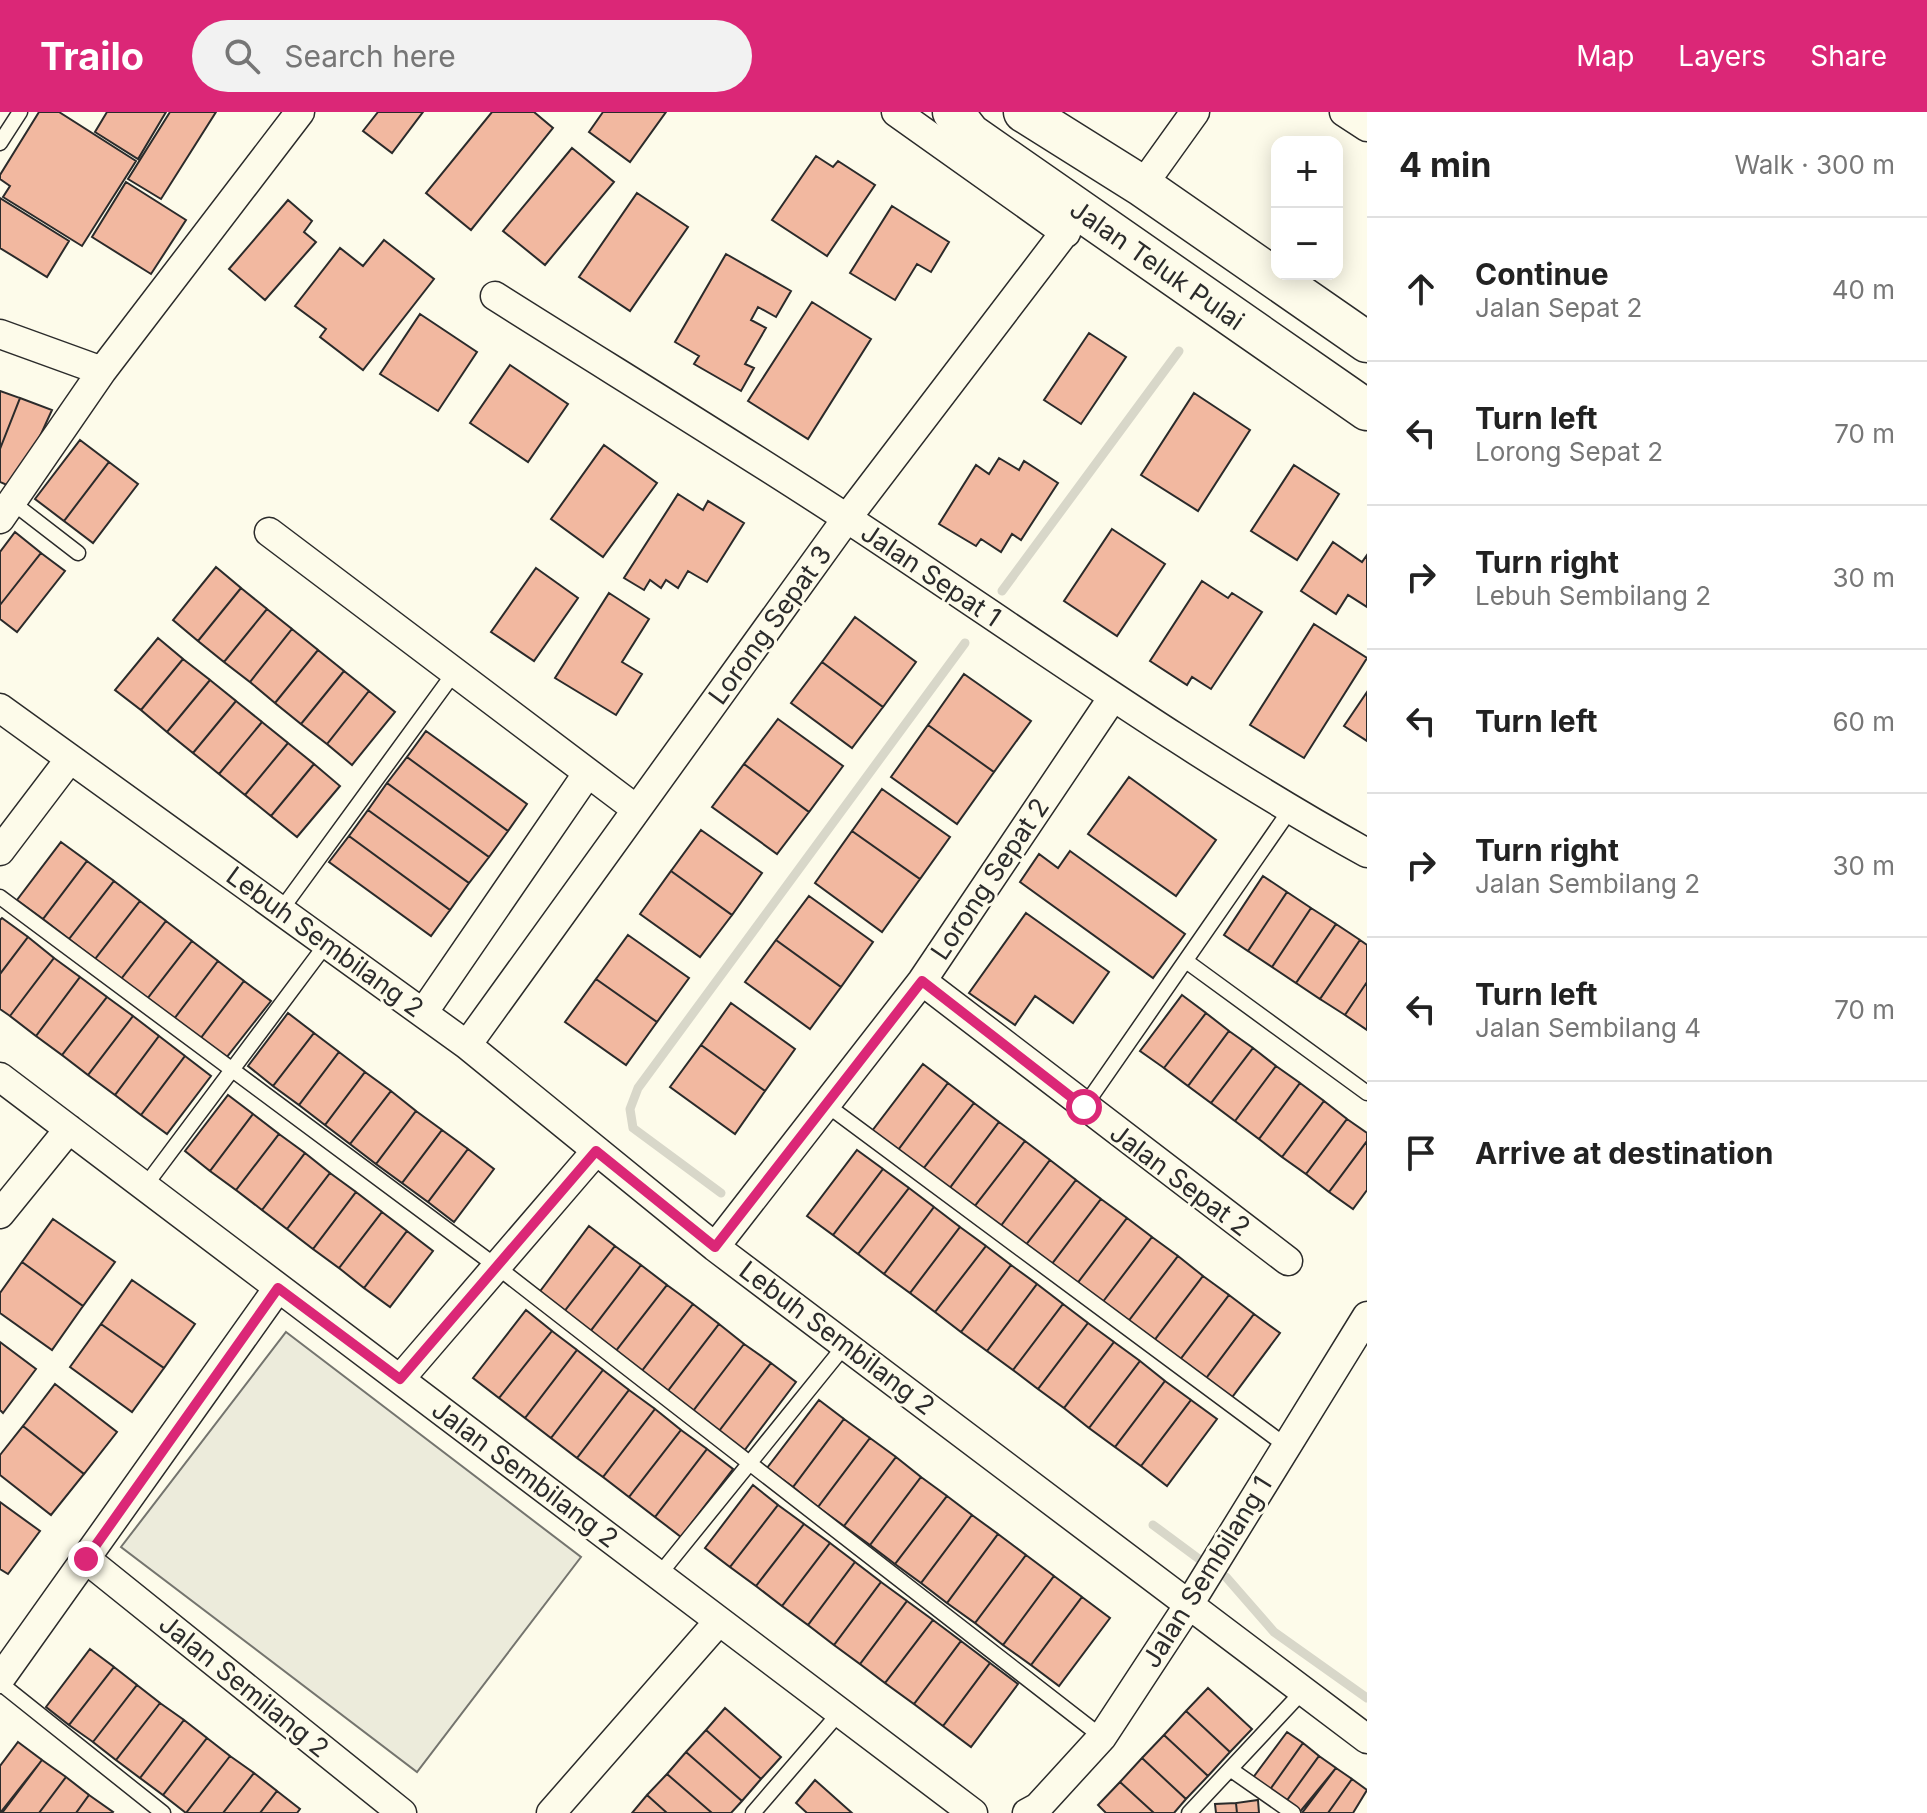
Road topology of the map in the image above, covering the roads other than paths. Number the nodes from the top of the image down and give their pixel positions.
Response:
1 (20, 112) edge
2 (300, 112) edge
3 (896, 112) edge
4 (953, 112) edge
5 (1024, 112) edge
6 (1195, 112) edge
7 (1344, 112) edge
8 (1367, 127) edge
9 (0, 143) edge
10 (1142, 186) junction
11 (1074, 222) junction
12 (1238, 252) junction
13 (495, 296) dead end
14 (0, 334) edge
15 (1367, 342) edge
16 (1367, 358) edge
17 (102, 371) junction
18 (1367, 410) edge
19 (4, 505) edge
20 (847, 518) junction
21 (269, 532) dead end
22 (78, 553) dead end
23 (454, 673) junction
24 (1113, 697) junction
25 (0, 708) edge
26 (69, 760) junction
27 (587, 774) junction
28 (636, 809) junction
29 (1290, 810) junction
30 (0, 851) edge
31 (1367, 853) edge
32 (0, 897) edge
33 (281, 910) junction
34 (327, 943) junction
35 (1186, 961) junction
36 (922, 981) junction
37 (423, 1013) junction
38 (467, 1045) junction
39 (233, 1069) junction
40 (0, 1077) edge
41 (1367, 1093) edge
42 (824, 1103) junction
43 (1084, 1107) junction
44 (69, 1129) junction
45 (596, 1151) junction
46 (145, 1186) junction
47 (0, 1214) edge
48 (715, 1247) junction
49 (1288, 1261) dead end
50 (496, 1266) junction
51 (278, 1288) junction
52 (1367, 1316) edge
53 (846, 1344) junction
54 (400, 1379) junction
55 (1285, 1445) junction
56 (748, 1465) junction
57 (86, 1559) junction
58 (659, 1575) junction
59 (1188, 1606) junction
60 (719, 1621) junction
61 (0, 1681) edge
62 (1303, 1691) junction
63 (840, 1712) junction
64 (1102, 1737) junction
65 (1367, 1739) edge
66 (1230, 1769) junction
67 (1036, 1811) edge
68 (163, 1813) edge
69 (402, 1813) edge
70 (551, 1813) edge
71 (753, 1813) edge
72 (973, 1813) edge
73 (1189, 1813) edge
74 (1293, 1813) edge

1 - 9 lane
2 - 17 street
3 - 11 street
4 - 11 main road, Jalan Teluk Pulai
5 - 10 main road, Jalan Teluk Pulai
6 - 10 street
7 - 8 street
10 - 12 main road, Jalan Teluk Pulai
11 - 18 main road, Jalan Teluk Pulai
11 - 20 street, Lorong Sepat 3
12 - 15 main road, Jalan Teluk Pulai
12 - 16 main road
13 - 20 street, Jalan Sepat 1
14 - 17 street
17 - 19 street
19 - 22 lane
20 - 24 street, Jalan Sepat 1
20 - 28 street, Lorong Sepat 3
21 - 23 street
23 - 27 street
23 - 33 lane
24 - 29 street, Jalan Sepat 1
24 - 36 street, Lorong Sepat 2
25 - 26 street, Lebuh Sembilang 2
26 - 30 street
26 - 33 street, Lebuh Sembilang 2
27 - 28 street
27 - 37 street
28 - 38 street, Lorong Sepat 3
29 - 31 street, Jalan Sepat 1
29 - 35 lane
32 - 39 lane
33 - 34 street, Lebuh Sembilang 2
34 - 37 street, Lebuh Sembilang 2
34 - 39 lane
35 - 41 lane
35 - 43 lane
36 - 42 street, Lorong Sepat 2
36 - 43 street, Jalan Sepat 2
37 - 38 street, Lebuh Sembilang 2
38 - 45 street, Lebuh Sembilang 2
39 - 46 lane
39 - 50 lane
40 - 44 street, Jalan Sembilang 2
42 - 48 street, Lorong Sepat 2
42 - 55 lane
43 - 49 street, Jalan Sepat 2
44 - 46 street, Jalan Sembilang 2
44 - 47 street
45 - 48 street, Lebuh Sembilang 2
45 - 50 street
46 - 51 street, Jalan Sembilang 2
48 - 53 street, Lebuh Sembilang 2
50 - 54 street
50 - 56 lane
51 - 54 street, Jalan Sembilang 2
51 - 57 street
52 - 55 street, Jalan Sembilang 1
53 - 56 lane
53 - 59 street, Lebuh Sembilang 2
54 - 58 street, Jalan Sembilang 2
55 - 59 street, Jalan Sembilang 1
56 - 58 lane
56 - 64 lane
57 - 61 street
57 - 69 street, Jalan Semilang 2
58 - 60 street, Jalan Sembilang 2
59 - 62 street, Lebuh Sembilang 2
59 - 64 street, Jalan Sembilang 1
60 - 63 street, Jalan Sembilang 2
60 - 70 street
61 - 68 lane
62 - 65 street, Lebuh Sembilang 2
62 - 66 lane
63 - 71 lane
63 - 72 street, Jalan Sembilang 2
64 - 67 street, Jalan Sembilang 1
66 - 73 lane
66 - 74 lane

